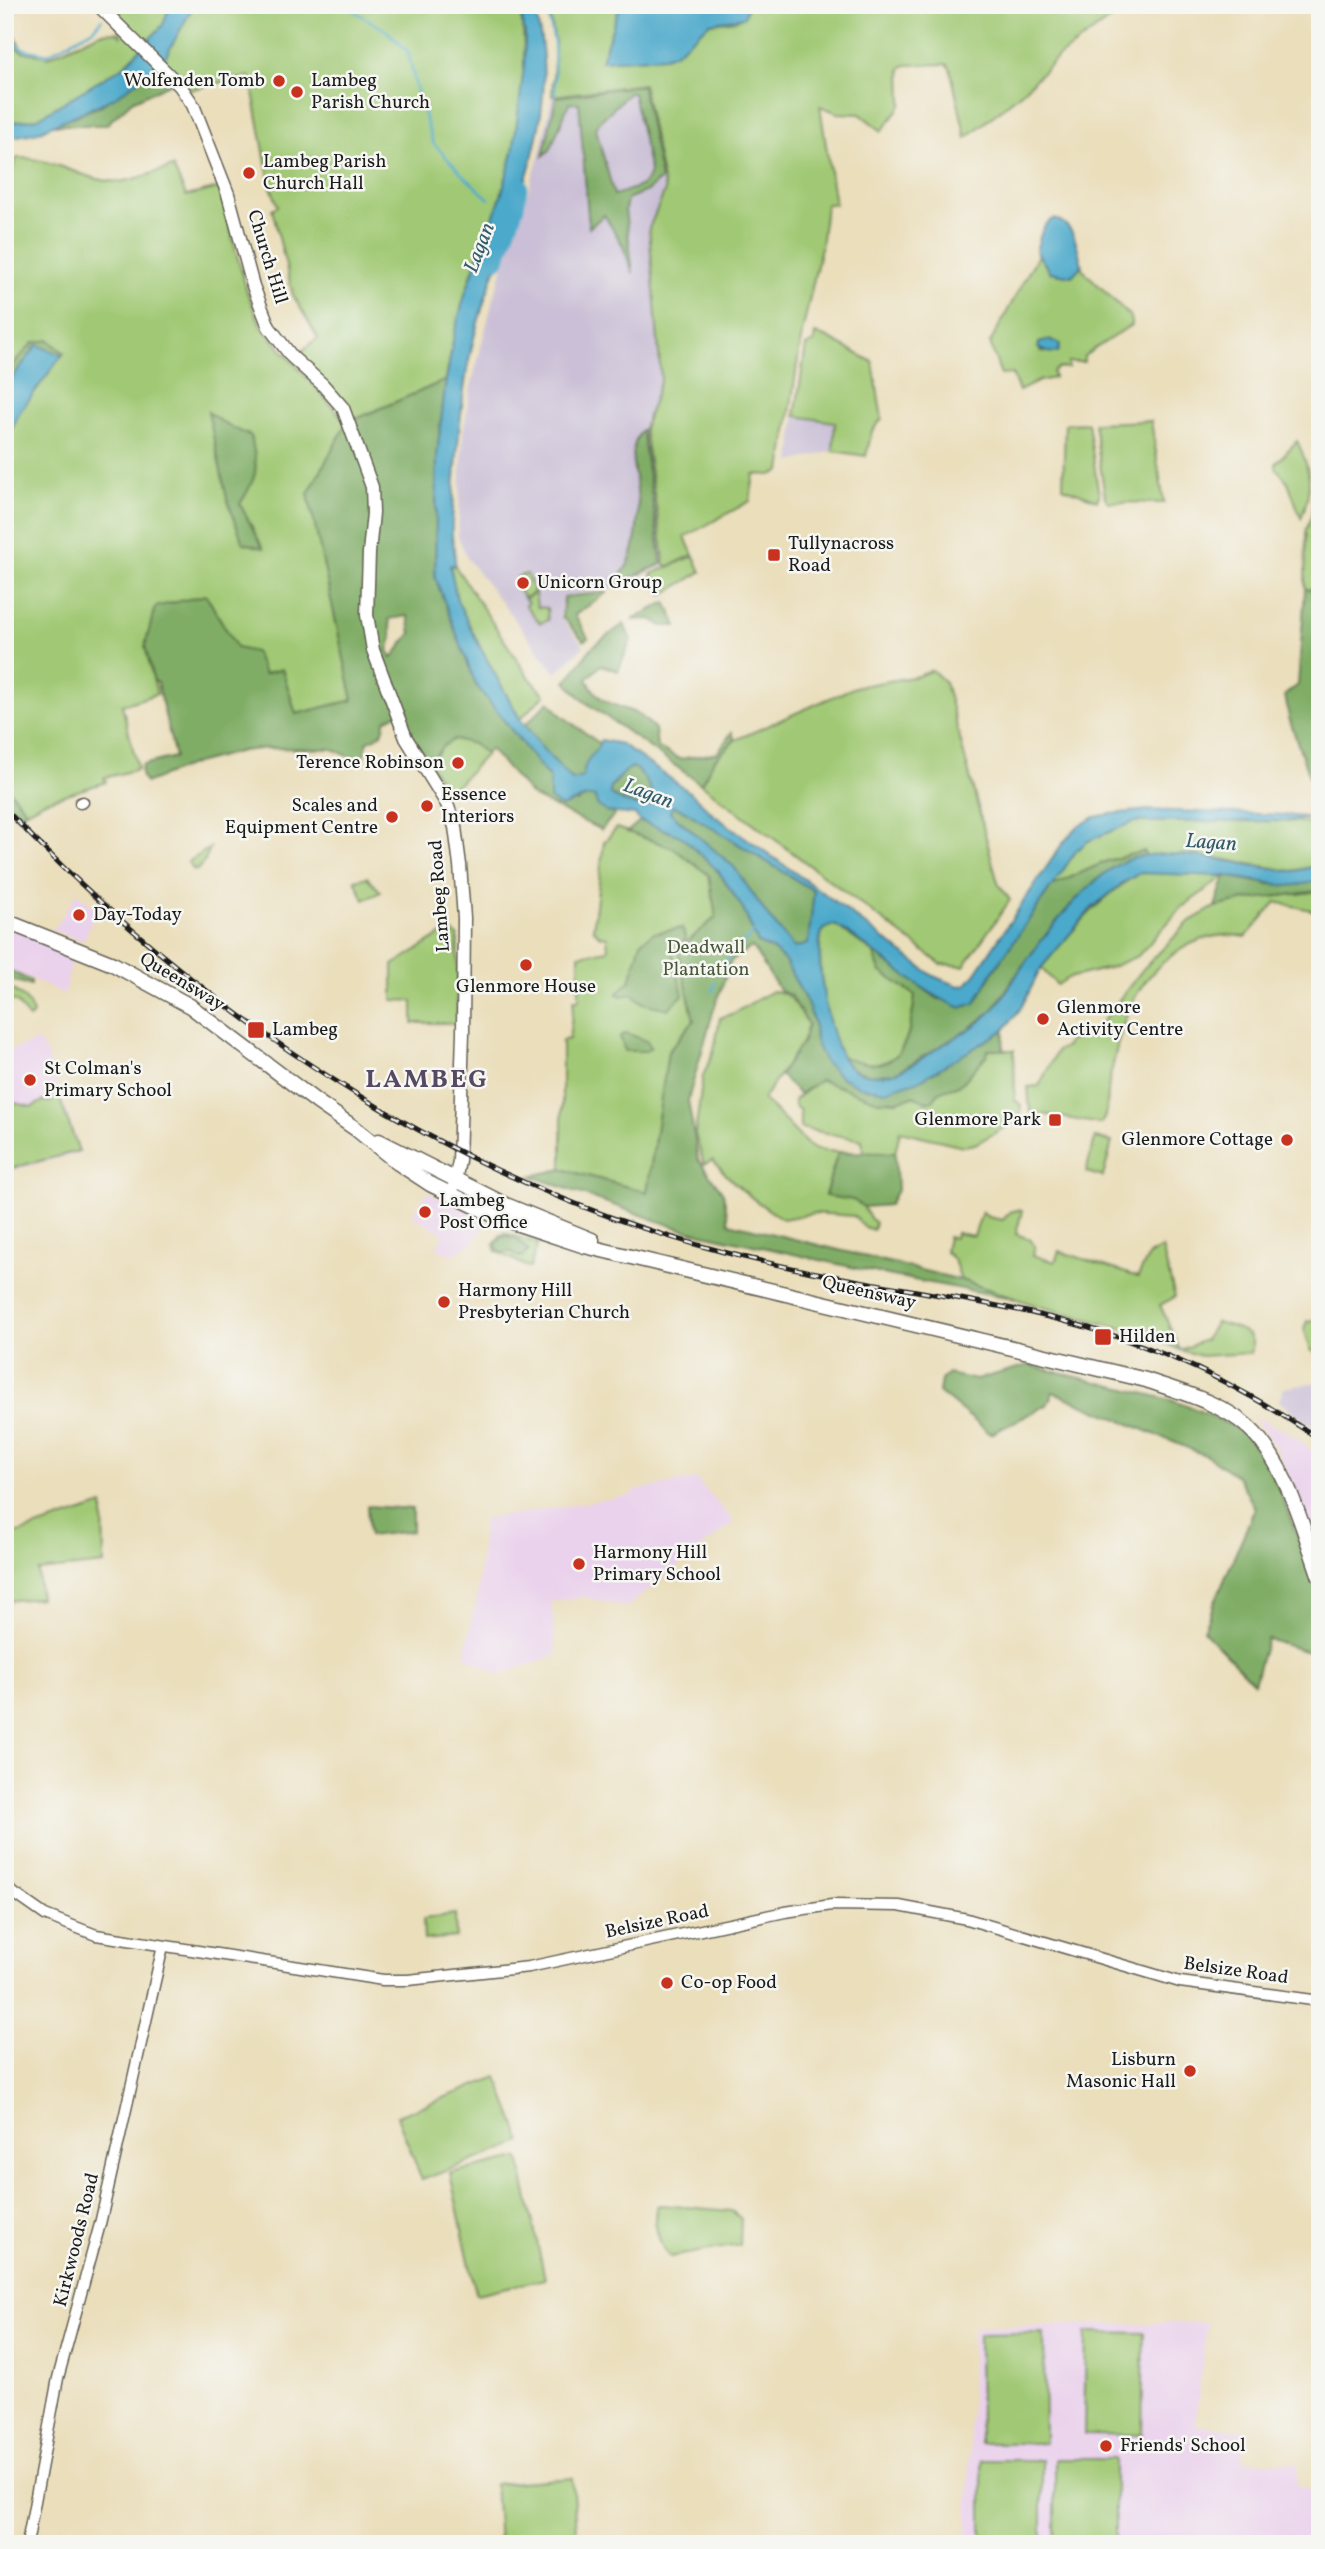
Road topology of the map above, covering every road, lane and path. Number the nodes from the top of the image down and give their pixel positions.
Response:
1 (98, 5) edge
2 (269, 327) joint
3 (5, 921) edge
4 (356, 1129) junction
5 (454, 1181) junction
6 (439, 1189) junction
7 (460, 1199) junction
8 (649, 1261) junction
9 (1320, 1577) edge
10 (5, 1887) edge
11 (163, 1946) junction
12 (1320, 2001) edge
13 (27, 2544) edge

1 - 2 main road, Church Hill
2 - 5 main road, Lambeg Road
3 - 4 highway, Queensway
4 - 5 highway, Queensway
4 - 6 highway, Queensway
5 - 6 main road
5 - 7 main road
5 - 8 highway, Queensway
6 - 7 highway, Queensway
7 - 8 highway, Queensway
8 - 9 highway, Queensway
10 - 11 street, Belsize Road
11 - 12 street, Belsize Road
11 - 13 street, Kirkwoods Road

